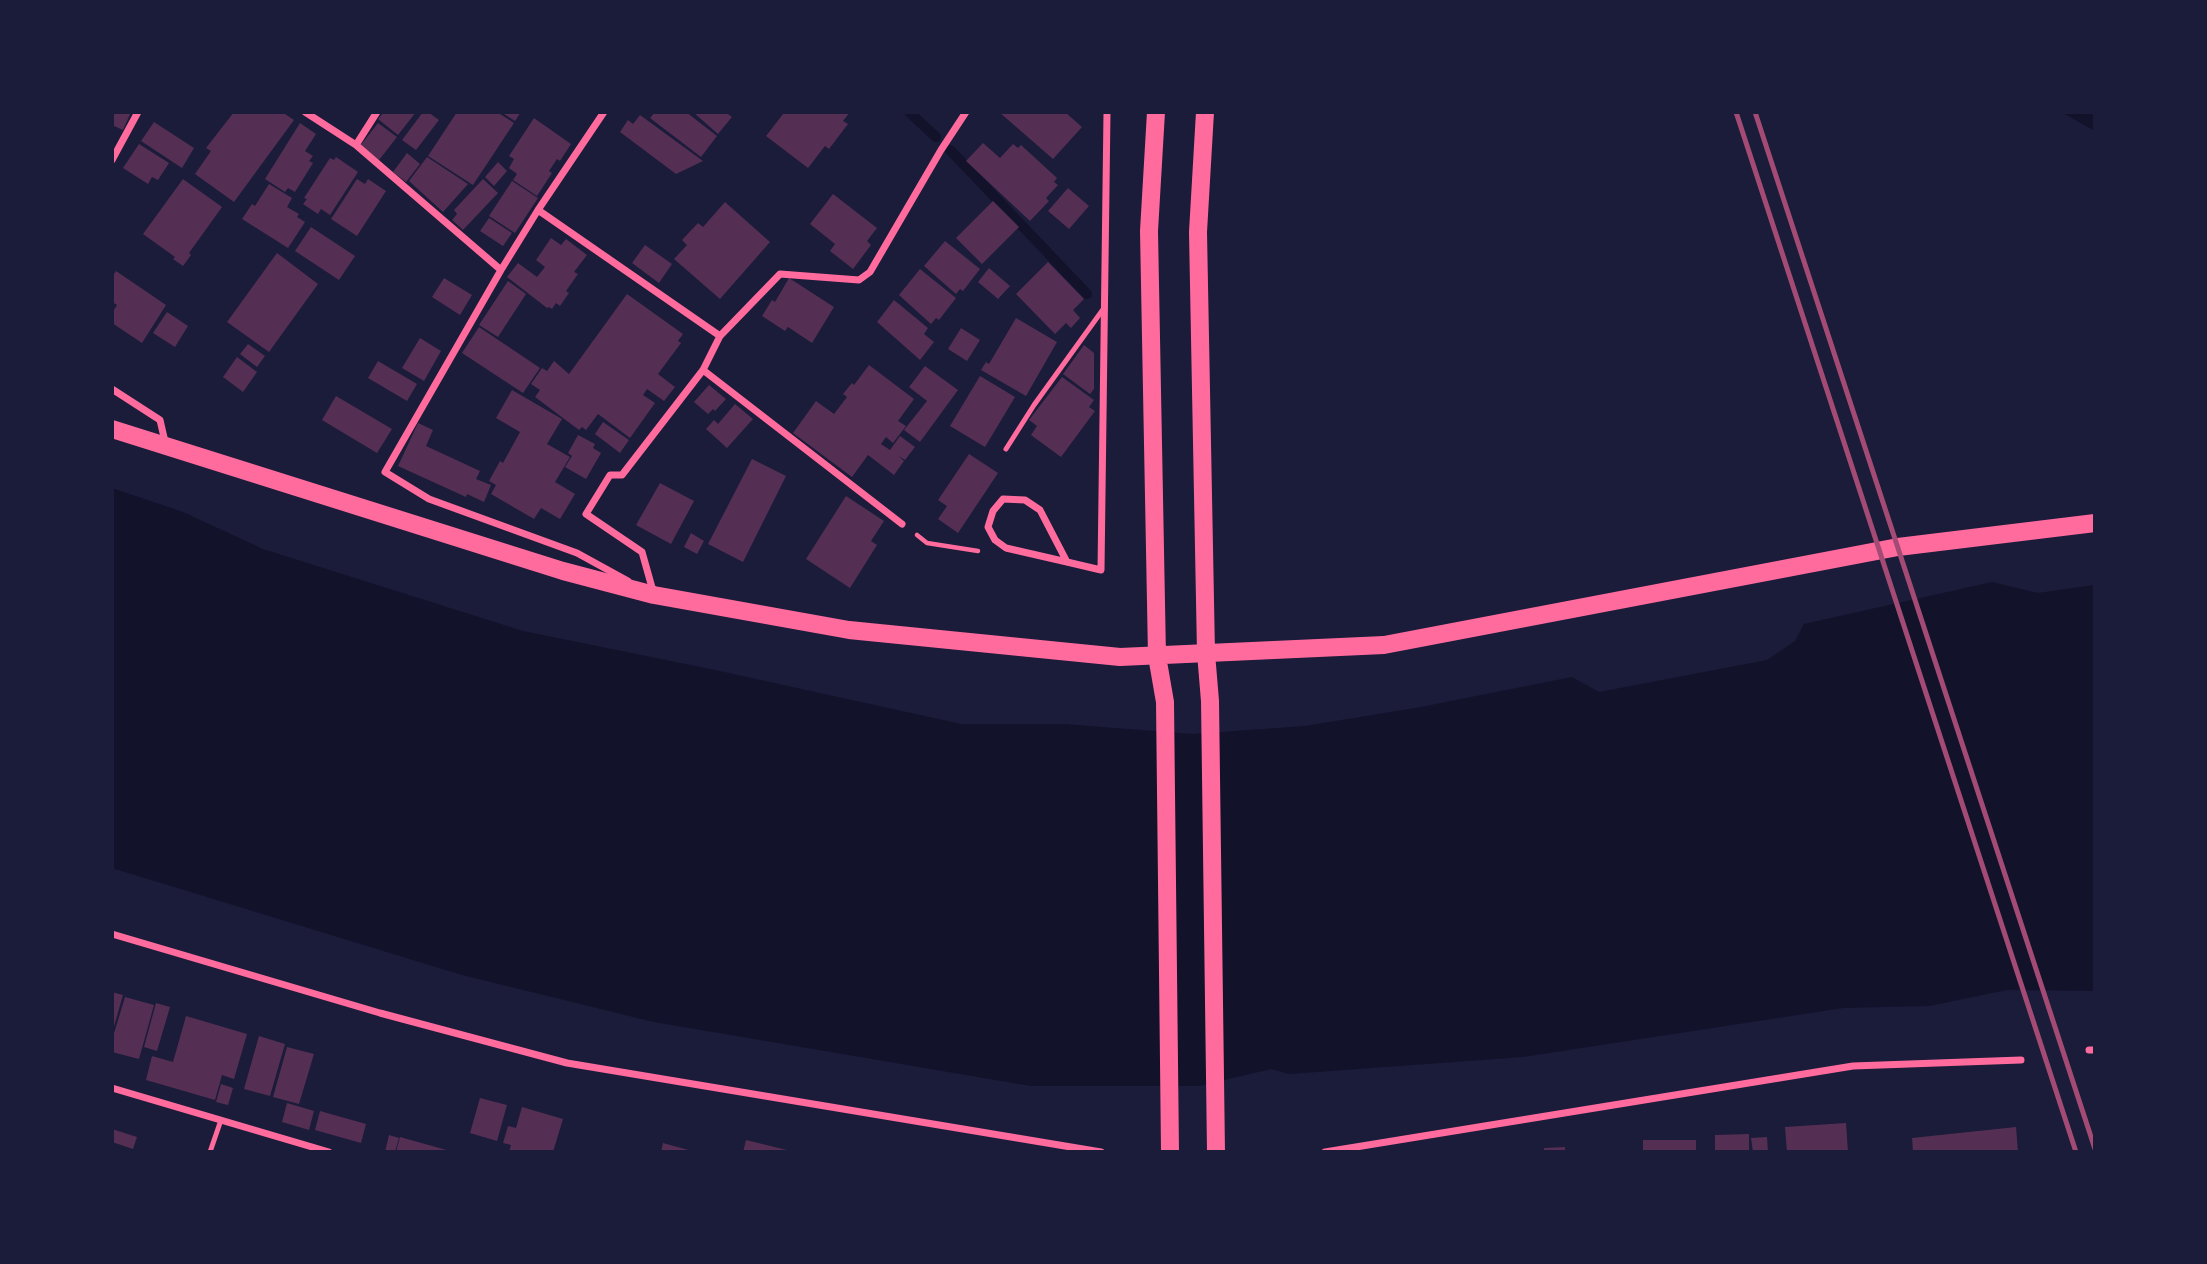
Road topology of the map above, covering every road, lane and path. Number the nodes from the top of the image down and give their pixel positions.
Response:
1 (138, 112) edge
2 (305, 112) edge
3 (377, 112) edge
4 (604, 112) edge
5 (966, 112) edge
6 (1107, 112) edge
7 (1156, 112) edge
8 (1205, 112) edge
9 (356, 145) junction
10 (112, 160) edge
11 (538, 210) junction
12 (501, 270) junction
13 (1104, 308) junction
14 (720, 336) junction
15 (703, 370) junction
16 (112, 389) edge
17 (112, 429) edge
18 (166, 447) junction
19 (1006, 449) dead end
20 (2095, 523) edge
21 (902, 524) joint
22 (1006, 548) junction
23 (1067, 562) junction
24 (654, 596) junction
25 (1206, 653) junction
26 (1157, 656) junction
27 (112, 934) edge
28 (2021, 1060) dead end
29 (112, 1088) edge
30 (221, 1120) junction
31 (211, 1152) edge
32 (329, 1152) edge
33 (1101, 1152) edge
34 (1170, 1152) edge
35 (1216, 1152) edge
36 (1325, 1152) edge

1 - 10 street
2 - 9 street
3 - 9 street
4 - 11 street
5 - 14 street
6 - 13 street
7 - 26 main road
8 - 25 main road
9 - 12 street
11 - 12 street
11 - 14 street
12 - 24 street
13 - 19 lane
13 - 23 street
14 - 15 street
15 - 21 street
15 - 24 street
16 - 18 street
17 - 18 main road
18 - 24 main road
20 - 25 main road
21 - 22 path
22 - 23 street
22 - 23 street
24 - 26 main road
25 - 26 main road
25 - 35 main road
26 - 34 main road
27 - 33 street
28 - 36 street
29 - 30 street
30 - 31 lane
30 - 32 street

